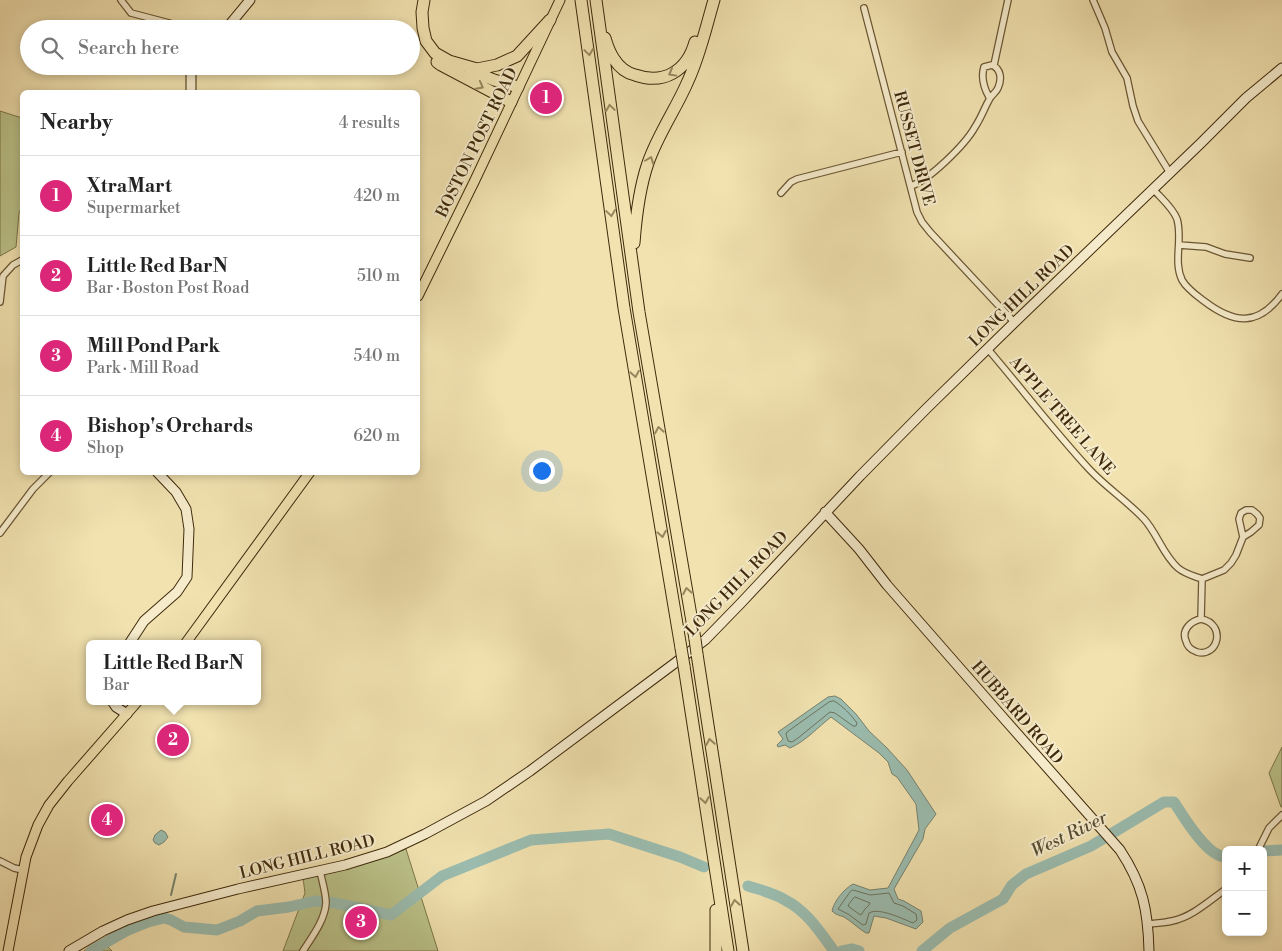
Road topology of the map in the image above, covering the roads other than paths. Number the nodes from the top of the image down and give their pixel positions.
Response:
1 (121, 0) edge
2 (250, 0) edge
3 (417, 0) edge
4 (424, 0) edge
5 (560, 0) edge
6 (596, 0) edge
7 (708, 0) edge
8 (714, 0) edge
9 (1008, 0) edge
10 (1093, 0) edge
11 (582, 2) edge
12 (864, 8) dead end
13 (157, 20) edge
14 (233, 20) edge
15 (416, 20) edge
16 (550, 20) junction
17 (420, 42) edge
18 (449, 61) junction
19 (994, 66) junction
20 (1282, 68) edge
21 (191, 75) edge
22 (518, 87) junction
23 (191, 90) edge
24 (990, 97) junction
25 (511, 102) junction
26 (902, 152) junction
27 (1170, 173) junction
28 (910, 186) junction
29 (1153, 189) junction
30 (781, 192) dead end
31 (1179, 246) junction
32 (1250, 258) dead end
33 (20, 261) edge
34 (420, 292) edge
35 (1282, 294) edge
36 (0, 302) edge
37 (639, 312) junction
38 (1014, 322) junction
39 (988, 348) junction
40 (47, 475) edge
41 (160, 475) edge
42 (308, 475) edge
43 (826, 512) junction
44 (0, 533) edge
45 (1243, 537) junction
46 (1202, 579) junction
47 (1201, 619) junction
48 (131, 640) edge
49 (188, 640) edge
50 (115, 705) edge
51 (135, 705) edge
52 (127, 714) junction
53 (1282, 815) edge
54 (711, 839) junction
55 (1260, 846) edge
56 (0, 861) edge
57 (23, 870) junction
58 (320, 871) junction
59 (1223, 891) edge
60 (1148, 924) junction
61 (8, 951) edge
62 (69, 951) edge
63 (303, 951) edge
64 (716, 951) edge
65 (728, 951) edge
66 (743, 951) edge
67 (1149, 951) edge

1 - 13 street
2 - 14 street
3 -> 15 highway
4 - 18 highway
5 - 16 main road, BOSTON POST ROAD
7 -> 6 highway
37 -> 6 highway
37 -> 8 highway
9 - 19 street
10 - 27 street
11 -> 54 highway, bridge
12 - 26 street, RUSSET DRIVE
16 - 18 highway
16 - 22 main road, BOSTON POST ROAD
17 -> 25 highway
18 - 22 highway
19 - 24 street
19 - 24 street
20 - 27 street, LONG HILL ROAD
21 - 23 street
22 - 25 main road, BOSTON POST ROAD
24 - 28 street
25 - 34 main road, BOSTON POST ROAD
26 - 28 street, RUSSET DRIVE
26 - 30 street
27 - 29 street, LONG HILL ROAD
28 - 38 street, RUSSET DRIVE
29 - 31 street
29 - 38 street, LONG HILL ROAD
31 - 32 street
31 - 35 street
33 - 36 street
66 -> 37 highway, bridge
38 - 39 street, LONG HILL ROAD
39 - 43 street, LONG HILL ROAD
39 - 46 street, APPLE TREE LANE
40 - 44 street
41 - 48 street
42 - 49 main road
43 - 58 street, LONG HILL ROAD
43 - 60 street, HUBBARD ROAD
45 - 45 street
45 - 46 street
46 - 47 street
47 - 47 street
50 - 52 street
51 - 52 main road
52 - 57 main road
53 - 55 street
54 - 64 highway
54 - 65 highway
56 - 57 street
57 - 61 main road
58 - 62 street, LONG HILL ROAD
58 - 63 street
59 - 60 street
60 - 67 street, HUBBARD ROAD

